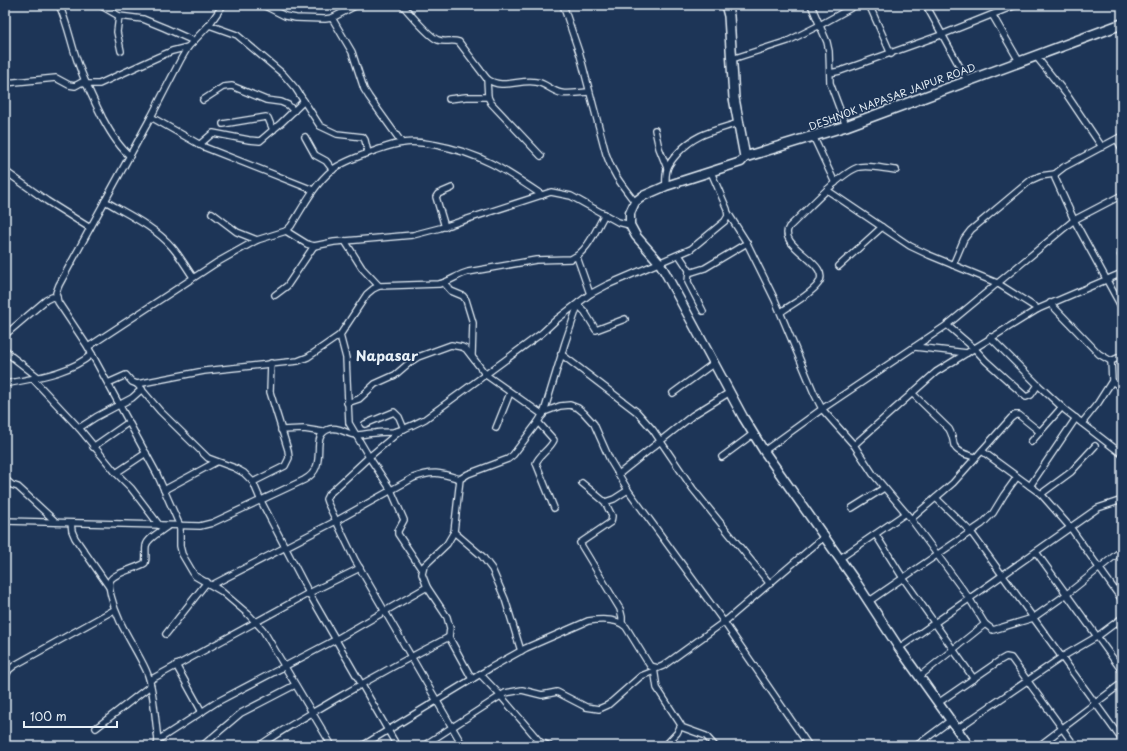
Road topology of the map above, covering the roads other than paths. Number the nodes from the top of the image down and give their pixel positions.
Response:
1 (59, 5) edge
2 (100, 5) edge
3 (223, 5) edge
4 (263, 5) edge
5 (357, 5) edge
6 (402, 5) edge
7 (563, 5) edge
8 (726, 5) edge
9 (811, 5) edge
10 (856, 5) edge
11 (868, 5) edge
12 (1016, 5) edge
13 (927, 6) edge
14 (119, 16) junction
15 (993, 16) junction
16 (332, 18) junction
17 (1122, 24) edge
18 (820, 25) junction
19 (209, 26) junction
20 (941, 35) junction
21 (194, 41) junction
22 (188, 47) junction
23 (121, 51) dead end
24 (891, 54) junction
25 (1035, 55) junction
26 (732, 59) junction
27 (1019, 61) junction
28 (830, 73) junction
29 (487, 79) junction
30 (967, 80) junction
31 (85, 82) junction
32 (5, 83) edge
33 (589, 92) junction
34 (488, 97) junction
35 (449, 98) dead end
36 (203, 100) dead end
37 (304, 101) junction
38 (294, 111) junction
39 (151, 117) junction
40 (738, 123) junction
41 (222, 124) dead end
42 (846, 126) junction
43 (274, 130) junction
44 (655, 130) dead end
45 (813, 136) junction
46 (305, 137) dead end
47 (1119, 137) edge
48 (402, 143) junction
49 (199, 145) junction
50 (1102, 147) junction
51 (1122, 149) edge
52 (368, 153) junction
53 (130, 156) junction
54 (540, 156) dead end
55 (745, 157) junction
56 (667, 168) junction
57 (333, 170) junction
58 (896, 170) dead end
59 (711, 172) junction
60 (6, 173) edge
61 (1055, 174) junction
62 (835, 183) junction
63 (666, 186) junction
64 (452, 188) dead end
65 (313, 190) junction
66 (827, 190) junction
67 (542, 195) junction
68 (1122, 195) edge
69 (105, 202) junction
70 (635, 202) junction
71 (212, 213) dead end
72 (728, 213) junction
73 (605, 214) junction
74 (1074, 220) junction
75 (630, 225) junction
76 (445, 227) junction
77 (882, 227) junction
78 (90, 228) junction
79 (286, 231) junction
80 (257, 240) junction
81 (345, 241) junction
82 (747, 243) junction
83 (314, 246) junction
84 (679, 255) junction
85 (577, 257) junction
86 (659, 262) junction
87 (953, 265) junction
88 (839, 266) dead end
89 (689, 273) junction
90 (1122, 273) edge
91 (193, 277) junction
92 (1106, 280) junction
93 (444, 283) junction
94 (997, 283) junction
95 (379, 286) junction
96 (275, 294) dead end
97 (590, 294) junction
98 (57, 298) junction
99 (579, 303) junction
100 (1050, 303) junction
101 (1122, 308) edge
102 (1038, 309) junction
103 (703, 311) dead end
104 (781, 312) junction
105 (625, 319) dead end
106 (947, 324) junction
107 (5, 334) edge
108 (340, 335) junction
109 (990, 337) junction
110 (88, 347) junction
111 (915, 347) junction
112 (5, 349) edge
113 (975, 349) junction
114 (968, 353) junction
115 (92, 354) junction
116 (561, 354) junction
117 (472, 355) junction
118 (1122, 356) edge
119 (1111, 361) junction
120 (271, 363) junction
121 (714, 363) junction
122 (486, 375) junction
123 (36, 378) junction
124 (1112, 381) junction
125 (108, 383) junction
126 (5, 384) edge
127 (138, 384) junction
128 (1038, 386) junction
129 (1122, 388) edge
130 (142, 389) junction
131 (673, 392) dead end
132 (730, 392) junction
133 (510, 393) junction
134 (912, 393) junction
135 (348, 403) junction
136 (119, 404) junction
137 (1062, 407) junction
138 (822, 408) junction
139 (544, 414) junction
140 (1076, 418) junction
141 (129, 422) junction
142 (538, 422) junction
143 (1082, 423) junction
144 (365, 424) dead end
145 (79, 428) junction
146 (496, 428) dead end
147 (403, 429) junction
148 (281, 430) junction
149 (323, 432) junction
150 (1040, 432) junction
151 (753, 434) junction
152 (356, 435) junction
153 (661, 442) junction
154 (1031, 442) dead end
155 (854, 445) junction
156 (93, 446) junction
157 (1095, 446) dead end
158 (764, 451) junction
159 (982, 451) junction
160 (146, 453) junction
161 (1122, 454) edge
162 (369, 457) junction
163 (722, 457) dead end
164 (976, 458) junction
165 (216, 462) junction
166 (116, 473) junction
167 (619, 474) junction
168 (1017, 477) junction
169 (5, 479) edge
170 (460, 479) junction
171 (253, 482) junction
172 (582, 483) dead end
173 (1030, 486) junction
174 (884, 488) junction
175 (164, 490) junction
176 (391, 490) junction
177 (628, 490) junction
178 (1041, 494) junction
179 (936, 498) junction
180 (1122, 500) edge
181 (261, 501) junction
182 (605, 502) junction
183 (554, 508) dead end
184 (852, 508) dead end
185 (906, 513) junction
186 (911, 519) junction
187 (5, 521) edge
188 (336, 521) junction
189 (56, 522) junction
190 (71, 523) junction
191 (160, 526) junction
192 (168, 526) junction
193 (180, 526) junction
194 (1070, 527) junction
195 (454, 532) junction
196 (971, 532) junction
197 (876, 534) junction
198 (824, 537) junction
199 (285, 548) junction
200 (1036, 552) junction
201 (1122, 552) edge
202 (937, 556) junction
203 (839, 559) junction
204 (360, 568) junction
205 (1099, 568) junction
206 (422, 570) junction
207 (1002, 576) junction
208 (903, 578) junction
209 (210, 584) junction
210 (770, 584) junction
211 (427, 587) junction
212 (109, 588) junction
213 (309, 593) junction
214 (1066, 594) junction
215 (969, 598) junction
216 (1122, 600) edge
217 (868, 602) junction
218 (114, 610) junction
219 (385, 612) junction
220 (1033, 618) junction
221 (1122, 618) edge
222 (256, 622) junction
223 (724, 622) junction
224 (934, 622) junction
225 (622, 623) junction
226 (985, 624) junction
227 (166, 634) dead end
228 (1098, 636) junction
229 (449, 637) junction
230 (335, 640) junction
231 (899, 648) junction
232 (954, 649) junction
233 (521, 651) junction
234 (411, 656) junction
235 (1062, 657) junction
236 (176, 665) junction
237 (284, 667) junction
238 (654, 669) junction
239 (1122, 671) edge
240 (480, 674) junction
241 (920, 676) junction
242 (5, 677) edge
243 (472, 678) junction
244 (974, 679) junction
245 (1028, 682) junction
246 (150, 683) junction
247 (1122, 683) edge
248 (295, 685) junction
249 (361, 685) junction
250 (500, 695) junction
251 (437, 701) junction
252 (938, 703) junction
253 (1095, 703) junction
254 (202, 712) junction
255 (313, 713) junction
256 (951, 720) junction
257 (452, 727) junction
258 (96, 728) dead end
259 (681, 728) junction
260 (956, 728) junction
261 (1061, 728) junction
262 (387, 731) junction
263 (1122, 740) edge
264 (540, 742) junction
265 (157, 744) edge
266 (371, 744) edge
267 (202, 746) edge
268 (259, 746) edge
269 (332, 746) edge
270 (362, 746) edge
271 (397, 746) edge
272 (423, 746) edge
273 (463, 746) edge
274 (534, 746) edge
275 (550, 746) edge
276 (665, 746) edge
277 (715, 746) edge
278 (809, 746) edge
279 (916, 746) edge
280 (969, 746) edge
281 (1038, 746) edge
282 (1075, 746) edge

1 - 31 street
2 - 14 street
3 - 19 street
4 - 16 street
5 - 16 street
6 - 29 street
7 - 33 street
8 - 26 main road
9 - 18 street
10 - 18 street
11 - 24 street
12 - 15 street
13 - 20 street
14 - 21 street
14 - 23 street
15 - 20 street
15 - 27 street
16 - 48 street
17 - 25 main road, DESHNOK NAPASAR JAIPUR ROAD
18 - 26 street
18 - 28 street
19 - 21 street
19 - 37 street
20 - 24 street
20 - 30 street
21 - 22 street
22 - 31 street
22 - 39 street
24 - 28 street
25 - 27 main road, DESHNOK NAPASAR JAIPUR ROAD
25 - 50 street
26 - 40 main road
27 - 30 main road, DESHNOK NAPASAR JAIPUR ROAD
28 - 42 street
29 - 33 street
29 - 34 street
30 - 42 main road, DESHNOK NAPASAR JAIPUR ROAD
31 - 32 street
31 - 53 street
33 - 70 street
34 - 35 street
34 - 54 street
36 - 38 street
37 - 38 street
37 - 52 street
38 - 43 street
39 - 49 street
39 - 53 street
40 - 55 main road
40 - 56 street
41 - 43 street
42 - 45 main road, DESHNOK NAPASAR JAIPUR ROAD
43 - 49 street
44 - 56 street
45 - 55 main road, DESHNOK NAPASAR JAIPUR ROAD
45 - 62 street
46 - 57 street
47 - 50 street
47 - 51 street
48 - 52 street
48 - 67 street
49 - 65 street
50 - 61 street
52 - 57 street
53 - 69 street
55 - 59 main road
56 - 63 street
57 - 65 street
58 - 62 street
59 - 63 main road
59 - 72 street
60 - 78 street
61 - 74 street
61 - 87 street
62 - 66 street
63 - 70 main road
64 - 76 street
65 - 79 street
66 - 77 street
66 - 104 street
67 - 73 street
67 - 76 street
68 - 74 street
69 - 78 street
69 - 91 street
70 - 75 main road
71 - 80 street
72 - 82 street
72 - 84 street
73 - 75 street
73 - 85 street
74 - 92 street
74 - 94 street
75 - 86 main road
76 - 81 street
77 - 87 street
77 - 88 street
78 - 98 street
79 - 80 street
79 - 83 street
80 - 91 street
81 - 83 street
81 - 95 street
82 - 89 street
82 - 104 street
83 - 96 street
84 - 86 street
84 - 89 street
85 - 93 street
85 - 97 street
86 - 97 street
86 - 121 main road
87 - 94 street
89 - 103 street
90 - 92 street
91 - 110 street
92 - 100 street
92 - 101 street
93 - 95 street
93 - 117 street
94 - 102 street
94 - 106 street
95 - 108 street
97 - 99 street
98 - 107 street
98 - 110 street
99 - 105 street
99 - 116 street
99 - 122 street
100 - 102 street
100 - 119 street
102 - 109 street
104 - 138 street
106 - 111 street
106 - 113 street
108 - 120 street
108 - 135 street
109 - 113 street
109 - 128 street
110 - 115 street
111 - 114 street
111 - 138 street
112 - 123 street
113 - 114 street
113 - 128 street
114 - 134 street
115 - 123 street
115 - 125 street
116 - 139 street
116 - 153 street
117 - 122 street
117 - 135 street
118 - 119 street
119 - 124 street
120 - 127 street
120 - 148 street
121 - 131 street
121 - 132 main road
122 - 133 street
122 - 147 street
123 - 126 street
123 - 145 street
124 - 129 street
124 - 143 street
125 - 127 street
125 - 136 street
127 - 130 street
128 - 137 street
130 - 136 street
130 - 165 street
132 - 151 main road
132 - 153 street
133 - 139 street
133 - 146 street
134 - 155 street
134 - 164 street
135 - 152 street
136 - 141 street
136 - 145 street
137 - 140 street
137 - 150 street
138 - 155 street
138 - 158 street
139 - 142 street
139 - 167 street
140 - 143 street
140 - 173 street
141 - 156 street
141 - 160 street
142 - 170 street
142 - 183 street
143 - 161 street
144 - 147 street
145 - 156 street
147 - 152 street
147 - 162 street
148 - 149 street
148 - 171 street
149 - 152 street
149 - 181 street
150 - 154 street
150 - 159 street
151 - 158 main road
151 - 163 street
152 - 162 street
153 - 167 street
153 - 210 street
155 - 174 street
156 - 166 street
157 - 178 street
158 - 198 main road
159 - 164 street
159 - 168 street
160 - 166 street
160 - 175 street
162 - 176 street
162 - 188 street
164 - 179 street
165 - 171 street
165 - 175 street
166 - 191 street
167 - 177 street
168 - 173 street
168 - 196 street
169 - 189 street
170 - 176 street
170 - 195 street
171 - 181 street
172 - 182 street
173 - 178 street
174 - 184 street
174 - 185 street
175 - 193 street
176 - 188 street
176 - 206 street
177 - 182 street
177 - 223 street
178 - 194 street
179 - 186 street
179 - 196 street
180 - 194 street
181 - 193 street
181 - 199 street
182 - 225 street
185 - 186 street
185 - 197 street
186 - 202 street
187 - 189 street
188 - 199 street
188 - 204 street
189 - 190 street
190 - 191 street
190 - 212 street
191 - 192 street
192 - 193 street
192 - 212 street
193 - 209 street
194 - 200 street
194 - 205 street
195 - 206 street
195 - 233 street
196 - 202 street
196 - 207 street
197 - 203 street
197 - 208 street
198 - 203 main road
198 - 210 street
199 - 209 street
199 - 213 street
200 - 207 street
200 - 214 street
201 - 205 street
202 - 208 street
202 - 215 street
203 - 217 main road
204 - 213 street
204 - 219 street
205 - 214 street
205 - 216 street
206 - 211 street
207 - 215 street
207 - 220 street
208 - 217 street
208 - 224 street
209 - 222 street
209 - 227 street
210 - 223 street
211 - 219 street
211 - 229 street
212 - 218 street
213 - 222 street
213 - 230 street
214 - 220 street
214 - 228 street
215 - 224 street
215 - 226 street
217 - 231 main road
218 - 242 street
218 - 246 street
219 - 230 street
219 - 234 street
220 - 226 street
220 - 235 street
221 - 228 street
222 - 236 street
222 - 237 street
223 - 238 street
223 - 278 street
224 - 231 street
224 - 232 street
225 - 233 street
225 - 238 street
226 - 232 street
228 - 235 street
228 - 239 street
229 - 234 street
229 - 243 street
230 - 237 street
230 - 249 street
231 - 241 main road
232 - 241 street
232 - 244 street
233 - 240 street
234 - 249 street
234 - 251 street
235 - 245 street
235 - 253 street
236 - 246 street
236 - 254 street
237 - 248 street
237 - 254 street
238 - 250 street
238 - 259 street
240 - 243 street
240 - 250 street
241 - 252 main road
243 - 251 street
244 - 245 street
244 - 252 street
245 - 260 street
245 - 261 street
246 - 258 street
246 - 265 street
247 - 253 street
248 - 255 street
248 - 267 street
249 - 255 street
249 - 262 street
250 - 257 street
250 - 264 street
251 - 257 street
251 - 262 street
252 - 256 main road
253 - 261 street
253 - 263 street
254 - 265 street
255 - 268 street
255 - 269 street
256 - 260 main road
256 - 279 street
257 - 272 street
257 - 273 street
259 - 276 street
259 - 277 street
260 - 280 main road
261 - 281 street
261 - 282 street
262 - 266 street
262 - 271 street
264 - 274 street
264 - 275 street
266 - 270 street

